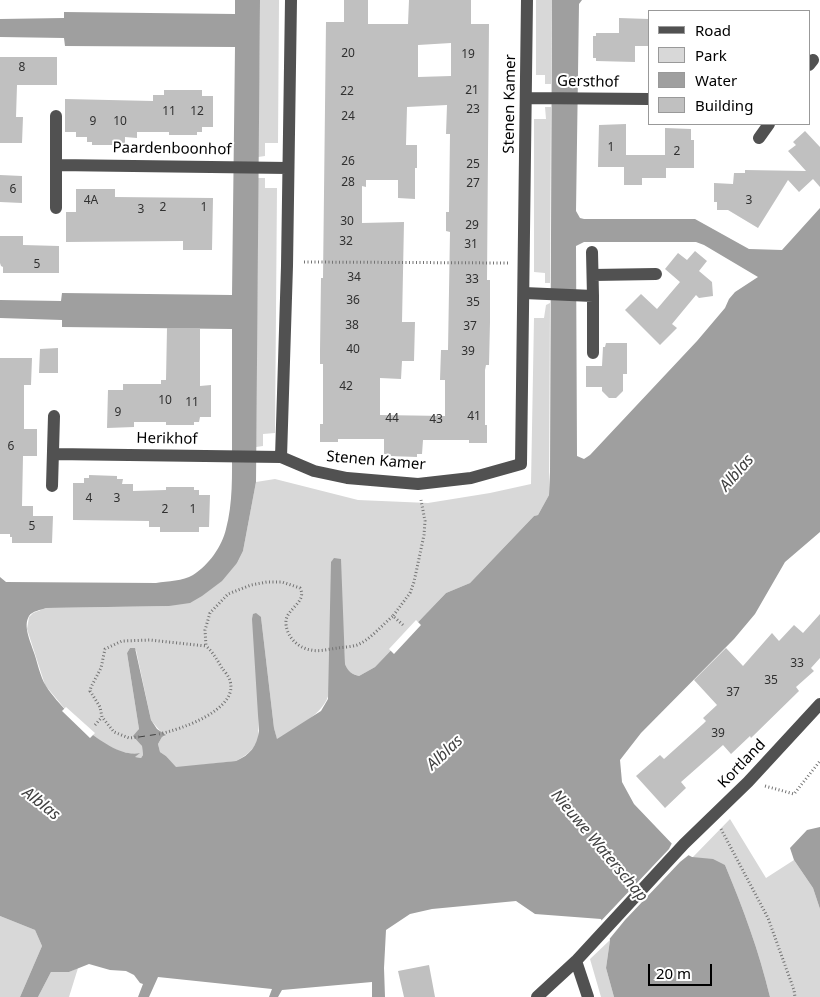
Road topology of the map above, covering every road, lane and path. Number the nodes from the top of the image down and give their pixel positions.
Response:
1 (291, 0) edge
2 (527, 0) edge
3 (526, 98) junction
4 (648, 99) edge
5 (56, 116) dead end
6 (768, 125) edge
7 (759, 138) dead end
8 (56, 164) junction
9 (288, 168) junction
10 (56, 208) dead end
11 (592, 252) dead end
12 (287, 262) junction
13 (524, 263) junction
14 (656, 274) dead end
15 (593, 275) junction
16 (529, 294) junction
17 (588, 295) junction
18 (593, 353) dead end
19 (54, 416) dead end
20 (53, 454) junction
21 (281, 457) junction
22 (418, 484) junction
23 (52, 486) dead end
24 (393, 616) junction
25 (403, 625) dead end
26 (206, 646) junction
27 (820, 704) edge
28 (102, 717) junction
29 (95, 725) dead end
30 (159, 734) dead end
31 (139, 737) dead end
32 (820, 761) edge
33 (748, 782) junction
34 (712, 816) junction
35 (576, 960) junction
36 (538, 997) edge
37 (588, 997) edge
38 (795, 997) edge

1 - 9 street
2 - 3 street, Stenen Kamer
3 - 4 street, Gersthof
3 - 13 street, Stenen Kamer
5 - 8 street
6 - 7 street
8 - 9 street, Paardenboonhof
8 - 10 street
9 - 12 street
11 - 15 street
12 - 13 path
12 - 21 street
13 - 16 street, Stenen Kamer
14 - 15 street
15 - 17 street
16 - 17 street
16 - 22 street, Stenen Kamer
17 - 18 street
19 - 20 street
20 - 21 street, Herikhof
20 - 23 street
21 - 22 street, Stenen Kamer
22 - 24 path
24 - 25 path
24 - 26 path
26 - 28 path
26 - 30 path
27 - 33 street, Kortland
28 - 29 path
28 - 31 path
32 - 33 path
33 - 34 street, Kortland
34 - 35 street, Kortland
34 - 38 path
35 - 36 street
35 - 37 street

